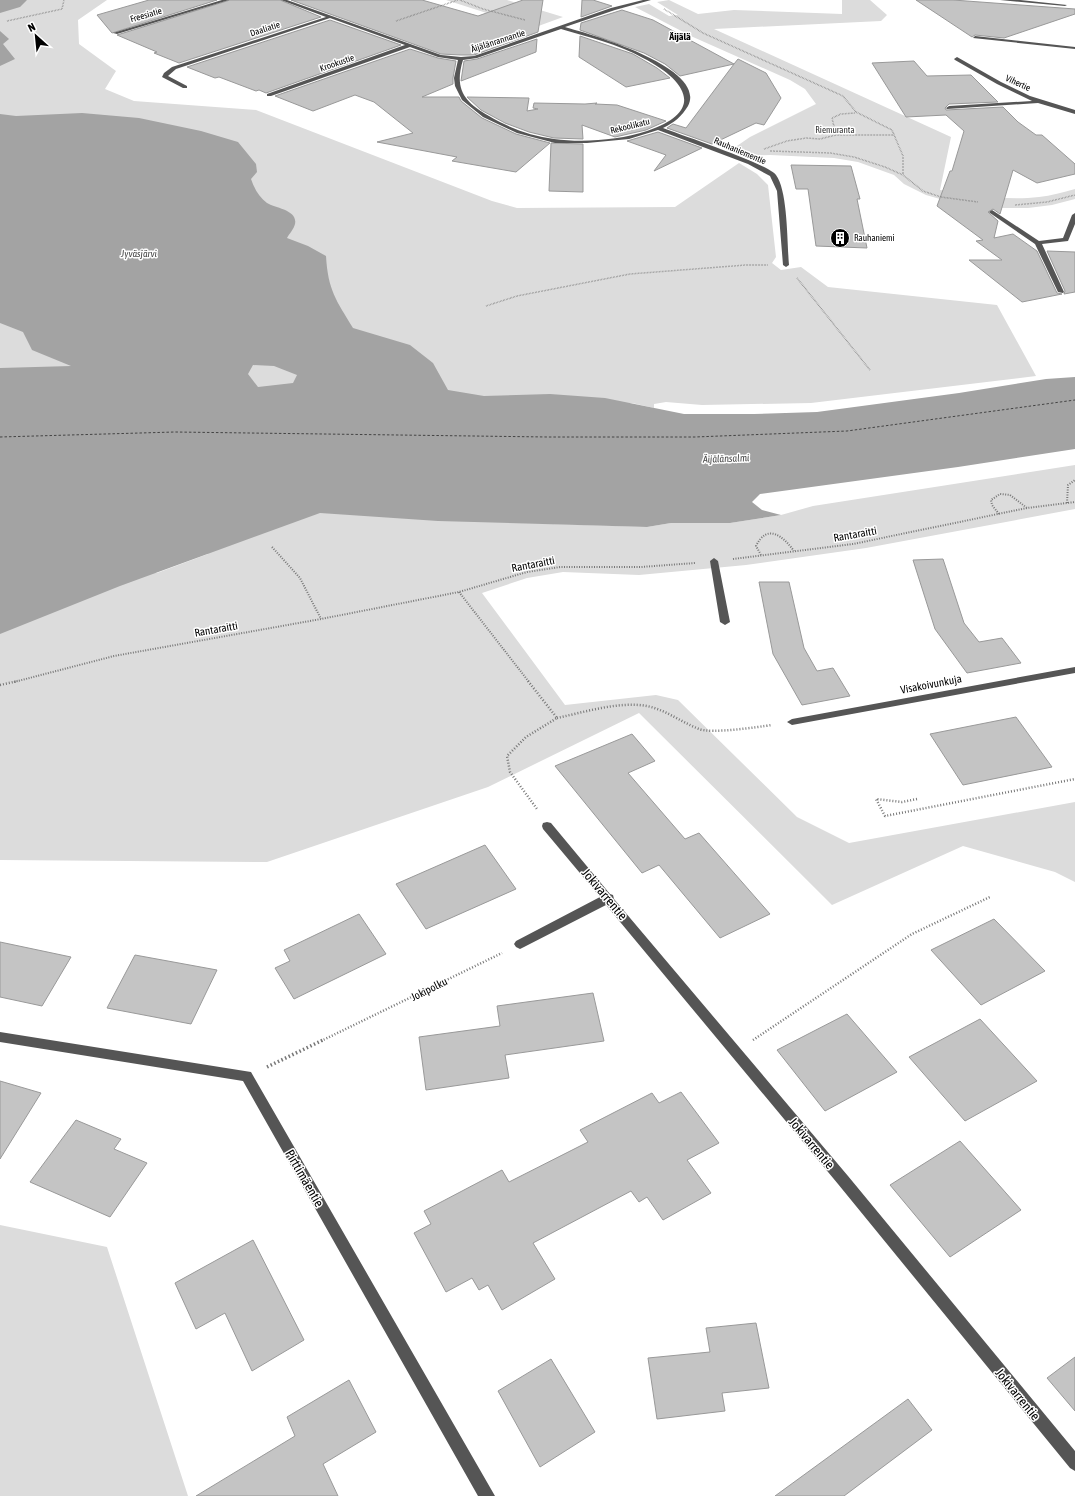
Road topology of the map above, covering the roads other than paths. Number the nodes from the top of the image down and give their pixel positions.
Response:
1 (227, 0) edge
2 (283, 0) edge
3 (649, 0) edge
4 (1002, 0) edge
5 (1065, 5) dead end
6 (330, 17) junction
7 (560, 27) junction
8 (115, 33) dead end
9 (975, 37) dead end
10 (411, 45) junction
11 (1075, 48) edge
12 (461, 59) junction
13 (957, 59) dead end
14 (185, 87) dead end
15 (269, 95) dead end
16 (1041, 102) junction
17 (949, 108) dead end
18 (1075, 112) edge
19 (658, 128) junction
20 (992, 212) dead end
21 (1075, 215) edge
22 (1038, 243) junction
23 (786, 266) road end
24 (1061, 292) dead end
25 (714, 561) road end
26 (725, 622) dead end
27 (1075, 670) edge
28 (792, 722) road end
29 (547, 826) road end
30 (609, 898) junction
31 (520, 944) road end
32 (0, 1037) edge
33 (1075, 1463) edge
34 (487, 1496) edge

1 - 8 street, Freesiatie
2 - 6 street, Äijälänrannantie
3 - 7 street, Äijälänrannantie
4 - 5 street
6 - 10 street, Äijälänrannantie
6 - 14 street, Daaliatie
7 - 12 street, Äijälänrannantie
7 - 19 street, Rekoolikatu
9 - 11 street
10 - 12 street, Äijälänrannantie
10 - 15 street, Krookustie
12 - 19 street, Rekoolikatu
13 - 16 street, Vihertie
16 - 17 street
16 - 18 street, Vihertie
19 - 23 street, Rauhaniementie
20 - 22 street
21 - 22 street
22 - 24 street
25 - 26 street
27 - 28 street, Visakoivunkuja
29 - 30 street, Jokivarrentie
30 - 31 street
30 - 33 street, Jokivarrentie
32 - 34 street, Pirttimäentie

